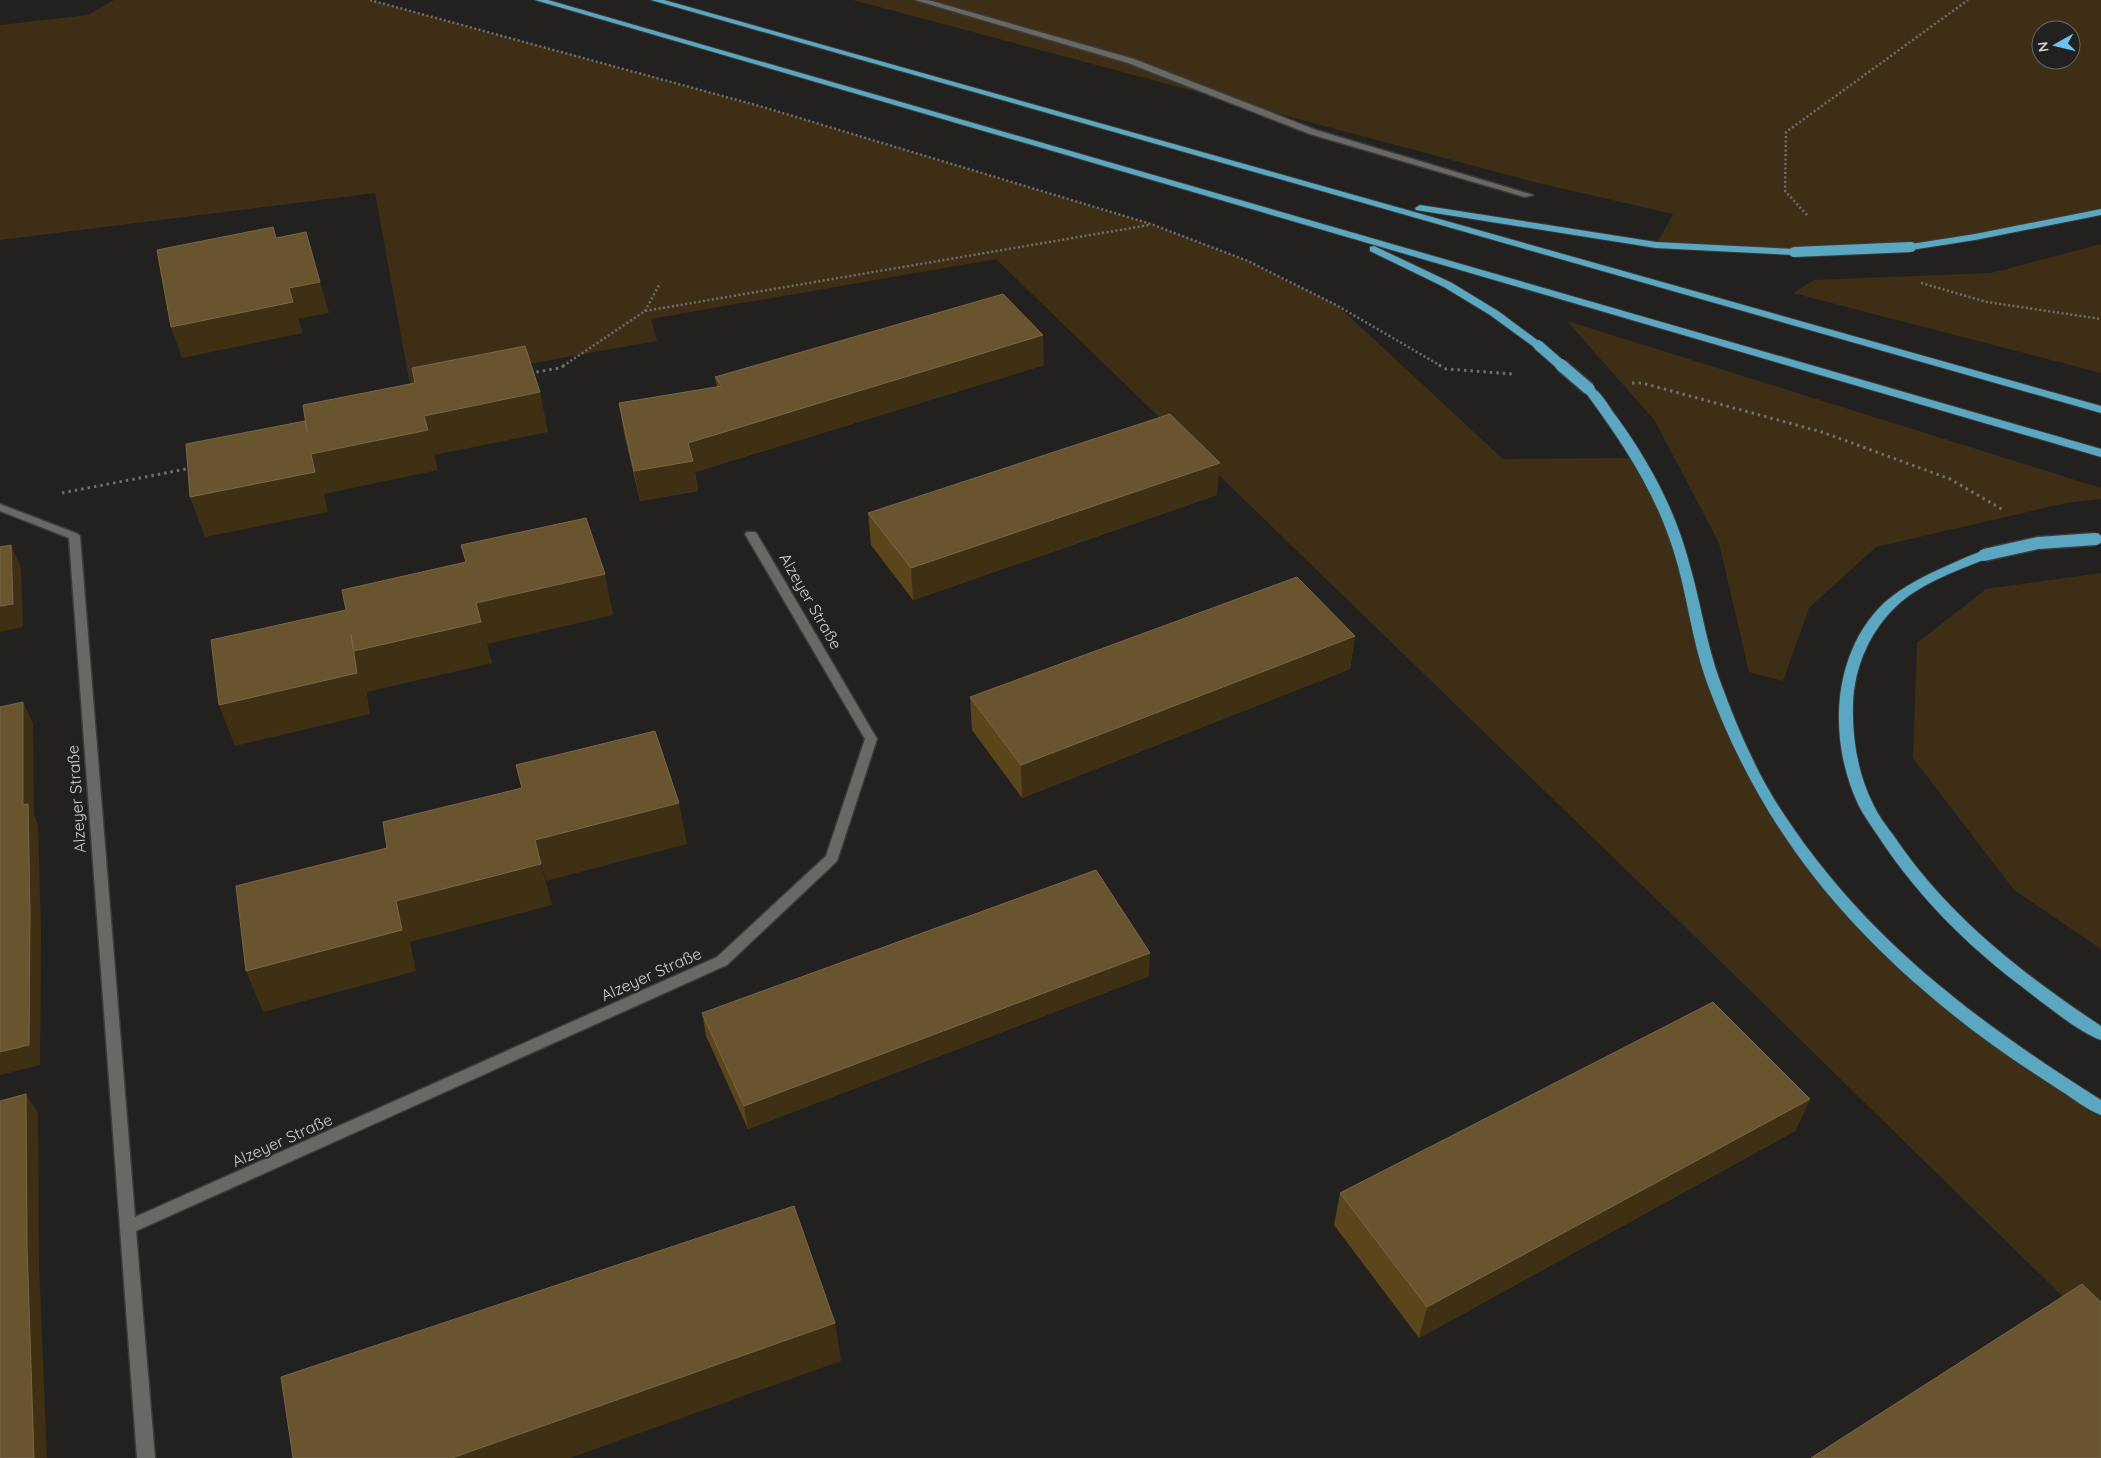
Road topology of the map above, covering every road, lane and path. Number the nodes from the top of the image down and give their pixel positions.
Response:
1 (370, 0) edge
2 (538, 0) edge
3 (655, 0) edge
4 (919, 0) edge
5 (1968, 0) edge
6 (1528, 195) dead end
7 (1354, 197) junction
8 (2101, 212) edge
9 (1810, 218) dead end
10 (1151, 224) junction
11 (1338, 232) junction
12 (1919, 282) dead end
13 (660, 283) dead end
14 (645, 311) junction
15 (2101, 318) edge
16 (522, 374) edge
17 (1515, 374) dead end
18 (1622, 382) dead end
19 (2101, 410) edge
20 (2101, 453) edge
21 (196, 467) edge
22 (59, 493) dead end
23 (0, 507) edge
24 (2008, 513) dead end
25 (751, 534) dead end
26 (2098, 539) edge
27 (2101, 1034) edge
28 (2101, 1108) edge
29 (126, 1228) junction
30 (146, 1458) edge

1 - 10 path
2 - 11 highway
3 - 7 highway
4 - 6 street
5 - 9 path
7 - 8 highway, bridge
7 - 19 highway
10 - 14 path
10 - 17 path
11 - 20 highway
11 - 28 highway, bridge
12 - 15 path
13 - 14 path
14 - 16 path
18 - 24 path
21 - 22 path
23 - 29 street, Alzeyer Straße
25 - 29 street, Alzeyer Straße
26 - 27 highway, bridge
29 - 30 street, Alzeyer Straße

